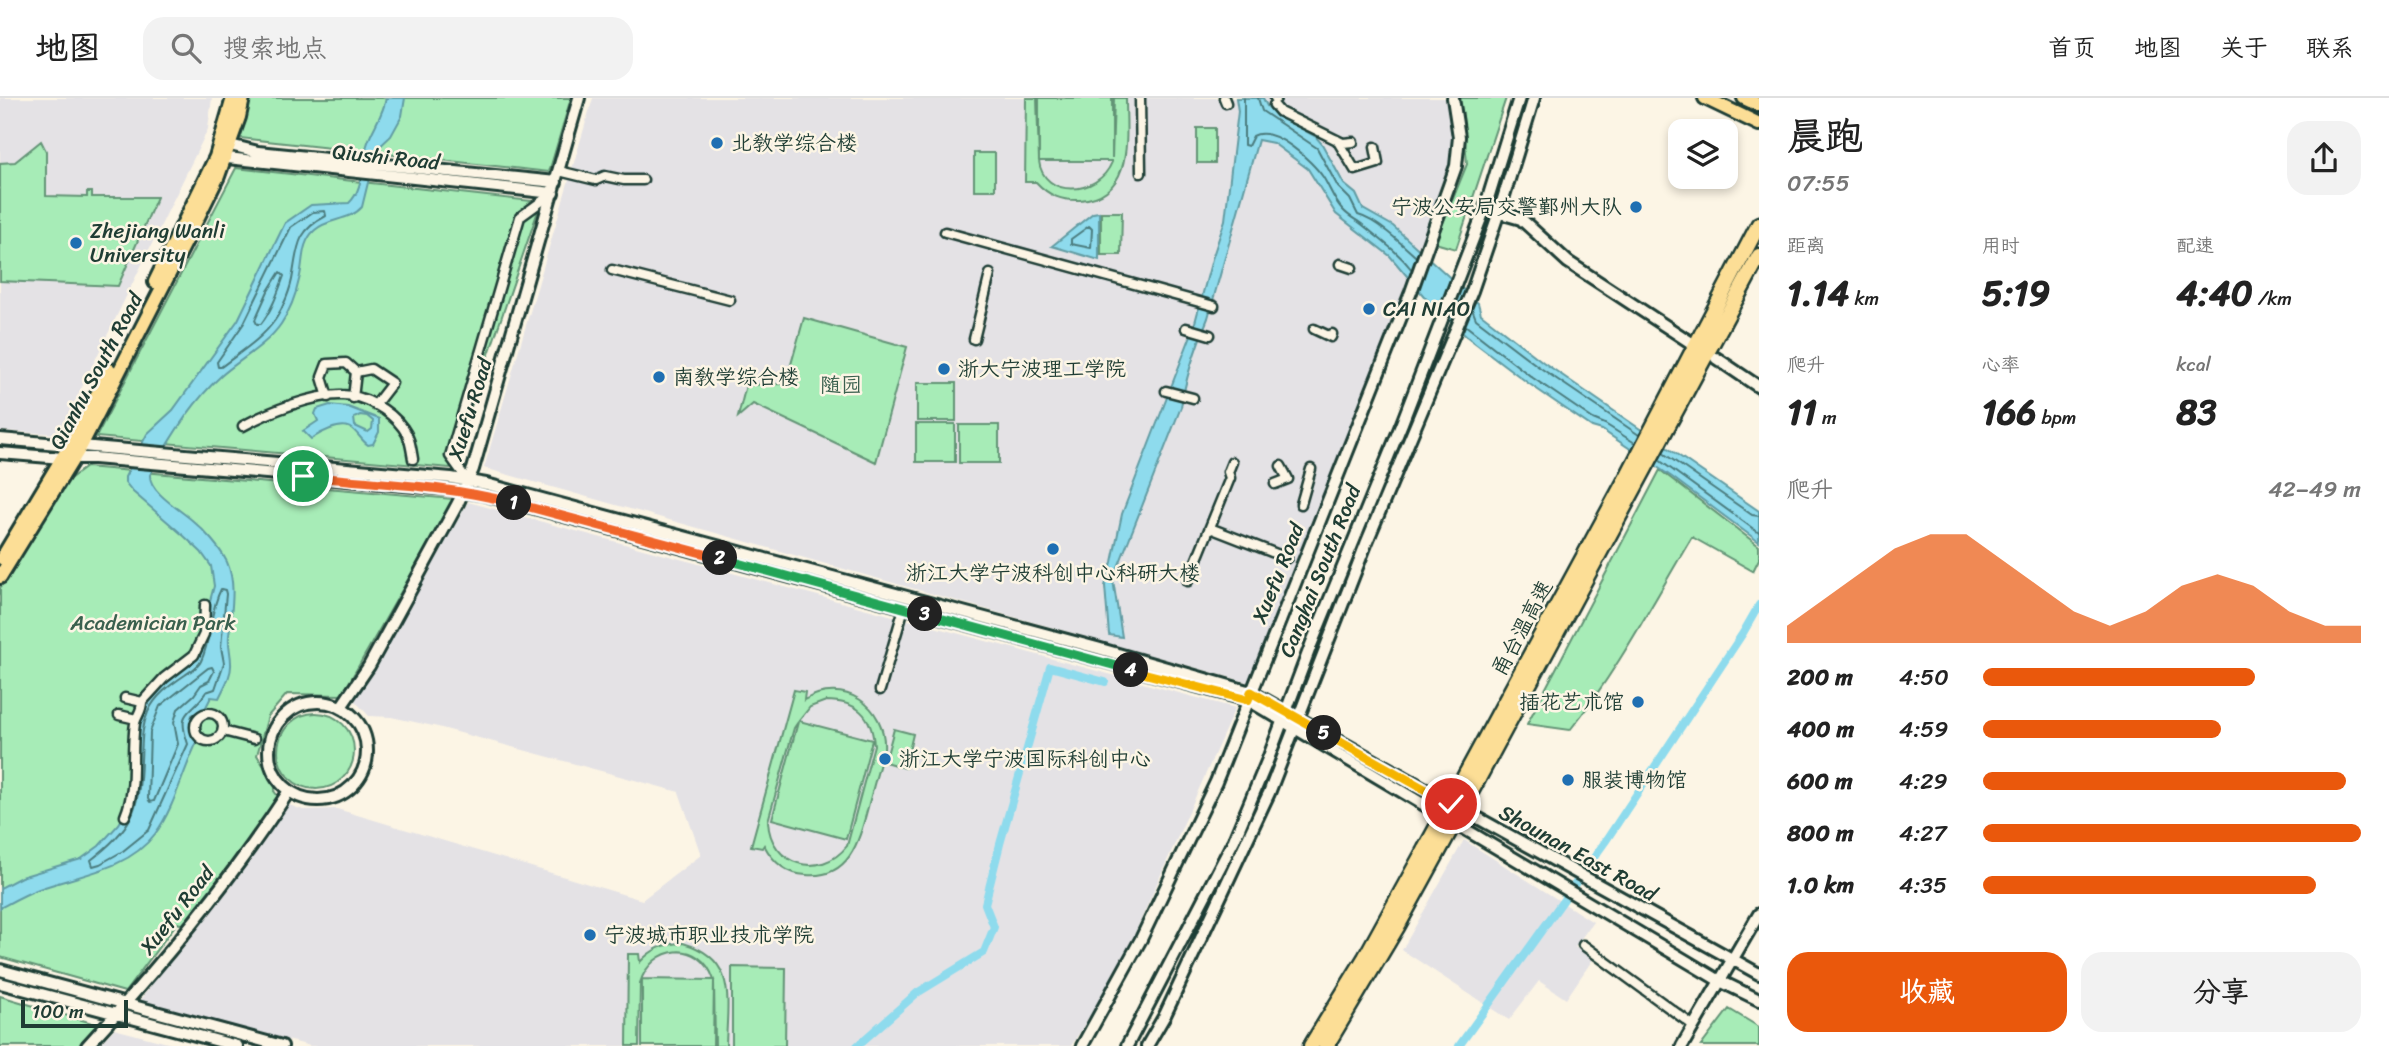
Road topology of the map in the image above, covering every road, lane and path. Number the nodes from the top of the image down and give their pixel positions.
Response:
1 (233, 98) edge
2 (243, 98) edge
3 (579, 98) edge
4 (1140, 98) edge
5 (1453, 98) edge
6 (1518, 98) edge
7 (1534, 98) edge
8 (1705, 98) edge
9 (1744, 98) edge
10 (1275, 101) edge
11 (1759, 105) edge
12 (1759, 124) edge
13 (1337, 140) junction
14 (1353, 142) dead end
15 (225, 144) junction
16 (1375, 147) dead end
17 (220, 157) junction
18 (1141, 173) dead end
19 (643, 180) dead end
20 (556, 182) junction
21 (1485, 208) junction
22 (1499, 212) junction
23 (1759, 224) edge
24 (944, 232) dead end
25 (1759, 256) edge
26 (1340, 264) dead end
27 (1352, 268) dead end
28 (612, 270) dead end
29 (990, 274) dead end
30 (730, 300) dead end
31 (1214, 306) dead end
32 (1186, 328) dead end
33 (1314, 329) dead end
34 (1208, 334) dead end
35 (1332, 334) dead end
36 (974, 339) dead end
37 (1690, 342) dead end
38 (1716, 358) dead end
39 (356, 372) junction
40 (1759, 387) edge
41 (1166, 391) dead end
42 (328, 397) junction
43 (353, 398) junction
44 (1190, 398) dead end
45 (375, 405) junction
46 (1666, 416) junction
47 (243, 426) dead end
48 (0, 439) edge
49 (72, 452) junction
50 (0, 453) edge
51 (413, 459) dead end
52 (1232, 462) dead end
53 (1281, 466) dead end
54 (1311, 469) dead end
55 (1288, 479) junction
56 (1275, 484) dead end
57 (1306, 484) junction
58 (466, 486) junction
59 (1301, 504) dead end
60 (1210, 528) junction
61 (1287, 558) dead end
62 (0, 561) edge
63 (0, 577) edge
64 (1188, 581) dead end
65 (205, 605) dead end
66 (904, 608) junction
67 (880, 690) dead end
68 (1250, 696) junction
69 (125, 698) dead end
70 (142, 702) junction
71 (341, 707) junction
72 (119, 715) dead end
73 (1284, 716) junction
74 (136, 719) junction
75 (1297, 723) junction
76 (223, 731) dead end
77 (254, 739) dead end
78 (289, 791) junction
79 (1456, 807) junction
80 (125, 817) dead end
81 (1431, 852) junction
82 (1759, 914) edge
83 (1583, 945) dead end
84 (1731, 961) junction
85 (0, 970) edge
86 (1759, 974) edge
87 (1720, 981) junction
88 (0, 983) edge
89 (1759, 1000) edge
90 (125, 1004) junction
91 (116, 1014) junction
92 (1694, 1026) junction
93 (87, 1046) edge
94 (237, 1046) edge
95 (282, 1046) edge
96 (1082, 1046) edge
97 (1127, 1046) edge
98 (1147, 1046) edge
99 (1311, 1046) edge
100 (1326, 1046) edge
101 (1682, 1046) edge

1 - 15 main road, Qianhu South Road
2 - 15 main road, Qianhu South Road
3 - 20 main road, Xuefu Road
4 - 18 street
5 - 68 main road, Xuefu Road
6 - 21 main road, Canghai South Road
7 - 22 main road, Canghai South Road
8 - 12 main road
9 - 11 main road
10 - 13 street
13 - 14 street
13 - 16 street
15 - 17 main road, Qianhu South Road
15 - 20 main road, Qiushi Road
17 - 20 main road, Qiushi Road
17 - 49 main road, Qianhu South Road
19 - 20 street
20 - 58 main road, Xuefu Road
20 - 58 street
21 - 22 main road
21 - 73 main road, Canghai South Road
22 - 37 main road
22 - 75 main road, Canghai South Road
23 - 46 highway, 甬台温高速
24 - 31 street
25 - 46 highway, 甬台温高速
26 - 27 street
28 - 30 street
29 - 36 street
32 - 34 street
33 - 35 street
38 - 40 main road
39 - 42 street
39 - 43 street
39 - 45 street
41 - 44 street
42 - 43 street
42 - 47 street
43 - 45 street
45 - 51 street
46 - 79 highway, 甬台温高速, bridge
48 - 49 main road, Shounan East Road
49 - 50 main road, Shounan East Road
49 - 58 main road, Shounan East Road
49 - 62 main road, Qianhu South Road
49 - 63 main road, Qianhu South Road
52 - 60 street
53 - 55 street
54 - 57 street
55 - 56 street
55 - 57 street
57 - 59 street
58 - 66 main road, Shounan East Road
58 - 68 main road, Shounan East Road
58 - 71 main road, Xuefu Road
60 - 61 street
60 - 64 street
65 - 70 street
66 - 67 street
66 - 68 main road, Shounan East Road
68 - 73 main road, Shounan East Road
68 - 96 main road, Xuefu Road
69 - 70 street
70 - 74 street
71 - 78 main road
71 - 78 main road
72 - 74 street
73 - 75 main road, Shounan East Road
73 - 97 main road, Canghai South Road
74 - 80 street
75 - 79 main road, Shounan East Road
75 - 87 main road, Shounan East Road
75 - 98 main road, Canghai South Road
76 - 77 street
78 - 90 main road, Xuefu Road
79 - 81 highway, 甬台温高速, bridge
79 - 84 main road, Shounan East Road
81 - 99 highway, 甬台温高速
81 - 100 highway, 甬台温高速
82 - 84 main road
83 - 92 street
84 - 86 main road, Shounan East Road
84 - 87 main road
85 - 90 main road
87 - 89 main road, Shounan East Road
87 - 92 main road
88 - 91 main road
90 - 91 main road, Xuefu Road
90 - 95 main road
91 - 93 main road, Xuefu Road
91 - 94 main road
92 - 101 main road

